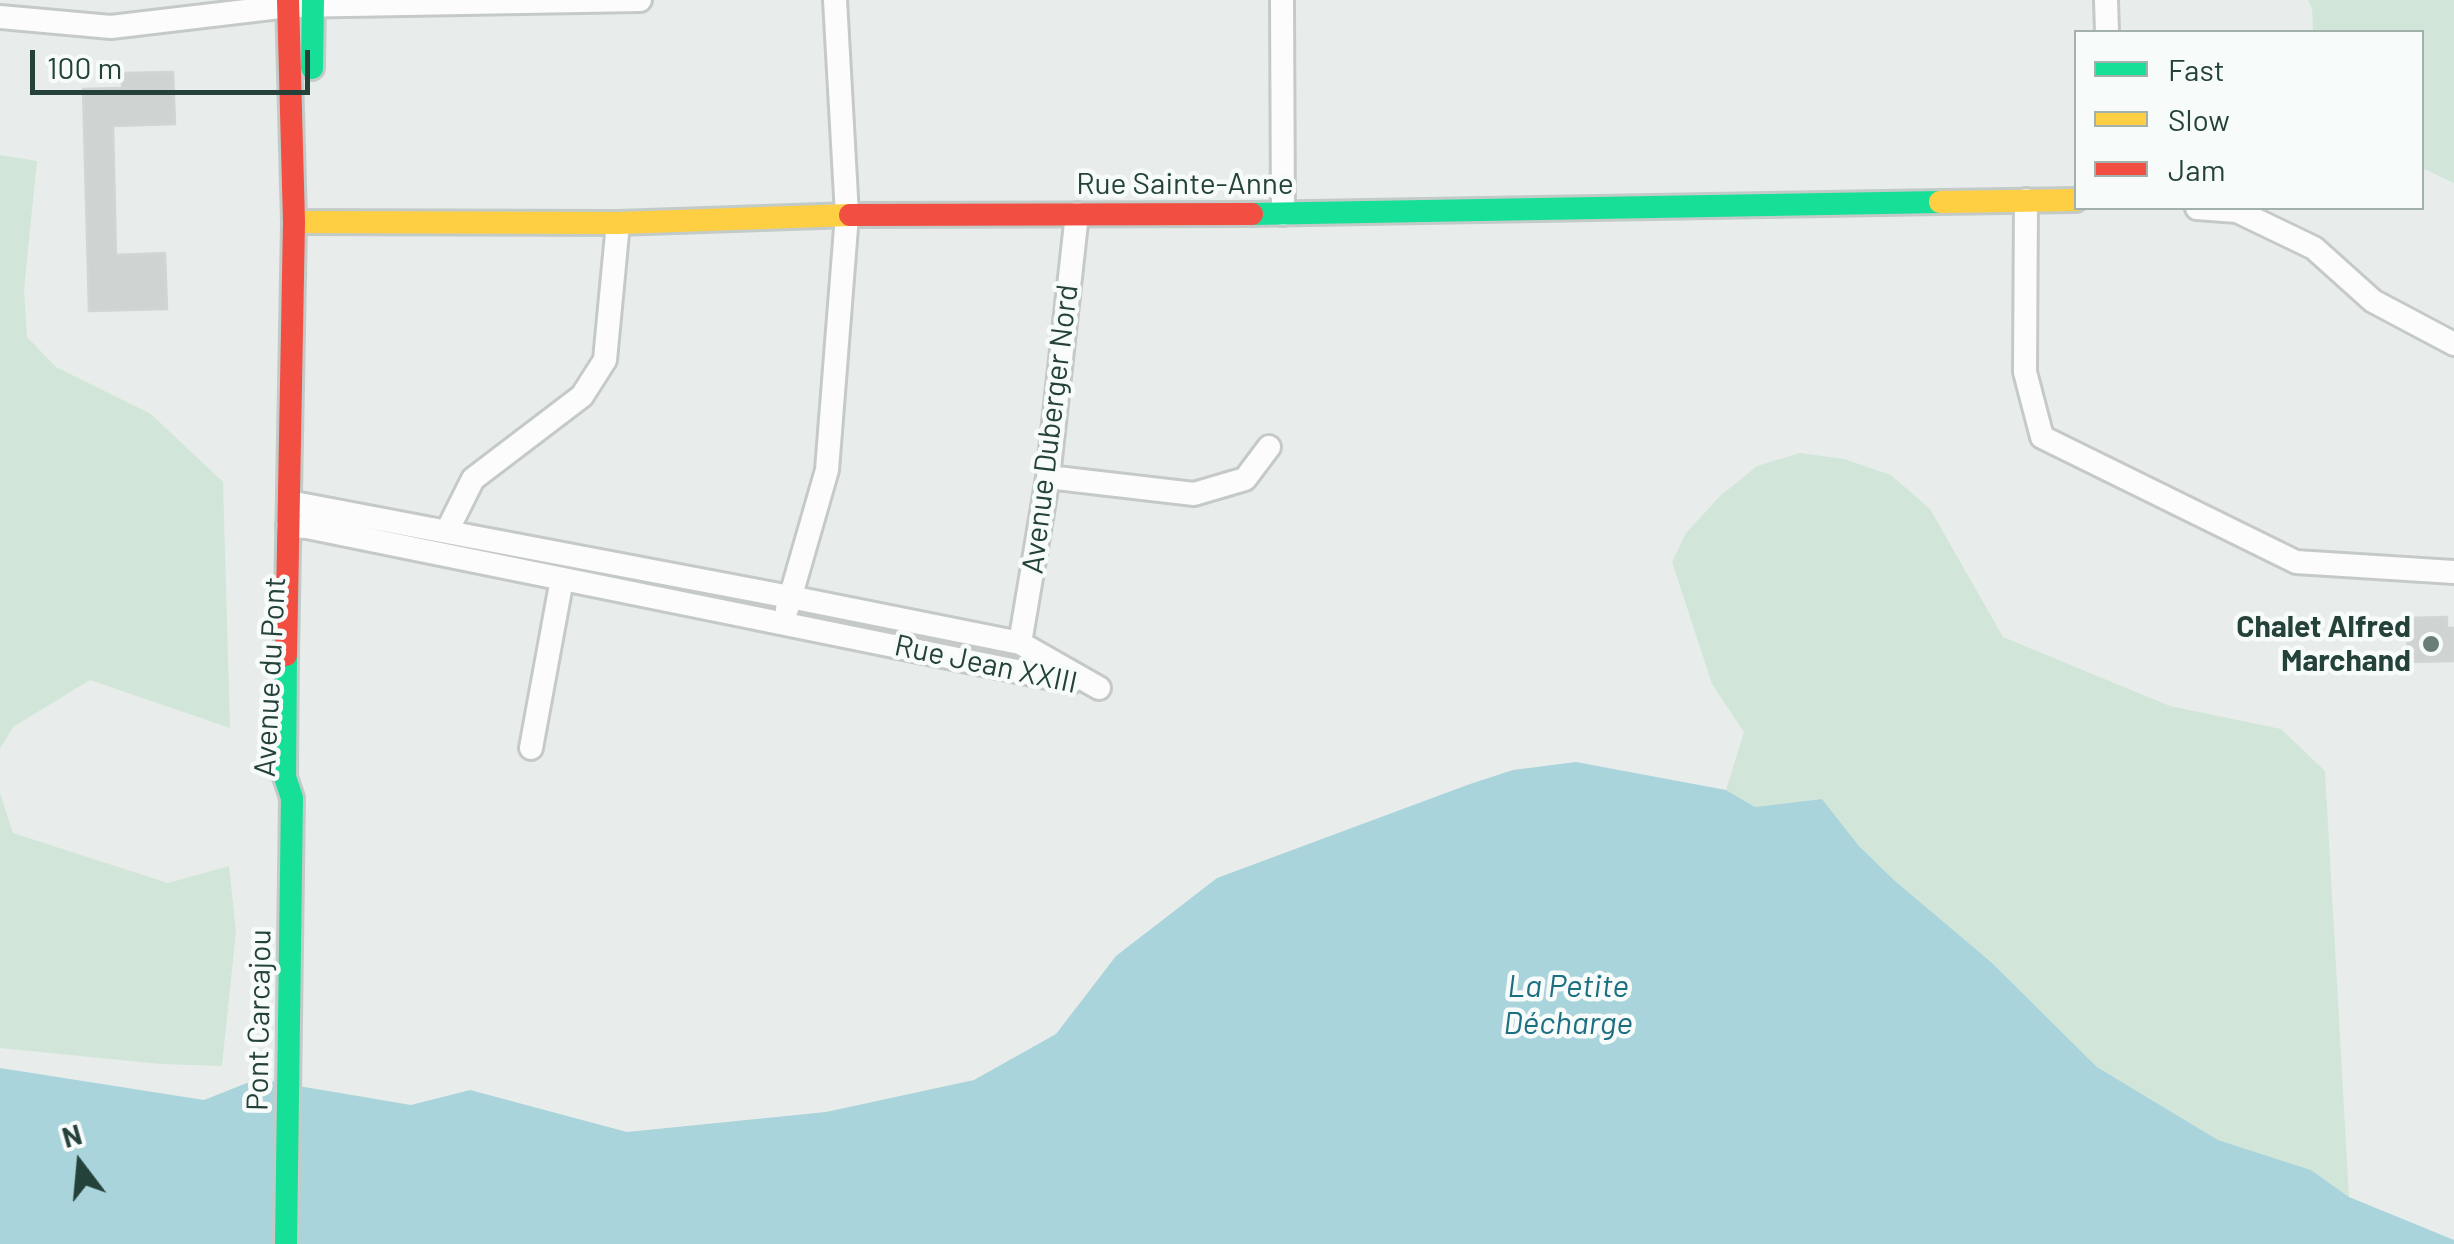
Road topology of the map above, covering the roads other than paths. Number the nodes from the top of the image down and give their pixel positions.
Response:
1 (596, 0) edge
2 (640, 0) edge
3 (835, 0) edge
4 (1282, 0) edge
5 (2106, 0) edge
6 (288, 3) edge
7 (313, 3) edge
8 (0, 17) edge
9 (2107, 30) edge
10 (2026, 200) junction
11 (2074, 200) edge
12 (2216, 210) edge
13 (1077, 214) junction
14 (1283, 214) junction
15 (847, 215) junction
16 (302, 222) junction
17 (618, 223) junction
18 (2454, 344) edge
19 (1269, 447) dead end
20 (1048, 476) junction
21 (298, 515) junction
22 (447, 531) junction
23 (2454, 572) edge
24 (562, 579) junction
25 (790, 597) junction
26 (784, 622) junction
27 (1020, 644) junction
28 (531, 748) dead end
29 (292, 798) joint
30 (286, 1244) edge

1 - 2 street
1 - 7 street
3 - 15 street
4 - 14 street
5 - 9 street
6 - 7 street
6 - 8 street
6 - 16 street, Avenue du Pont
7 - 16 street, Avenue du Pont
10 - 11 street, Rue Sainte-Anne
10 - 14 street, Rue Sainte-Anne
10 - 23 street
12 - 18 street
13 - 14 street, Rue Sainte-Anne
13 - 15 street, Rue Sainte-Anne
13 - 20 street, Avenue Duberger Nord
15 - 17 street, Rue Sainte-Anne
15 - 25 street
16 - 17 street, Rue Sainte-Anne
16 - 21 street, Avenue du Pont
17 - 22 street
19 - 20 street
20 - 27 street, Avenue Duberger Nord
21 - 22 street, Rue Jean XXIII
21 - 24 street, Rue Jean XXIII
21 - 29 street, Avenue du Pont
22 - 25 street, Rue Jean XXIII
24 - 26 street, Rue Jean XXIII
24 - 28 street
25 - 26 street
25 - 27 street, Rue Jean XXIII
26 - 27 street, Rue Jean XXIII
29 - 30 street, Pont Carcajou

